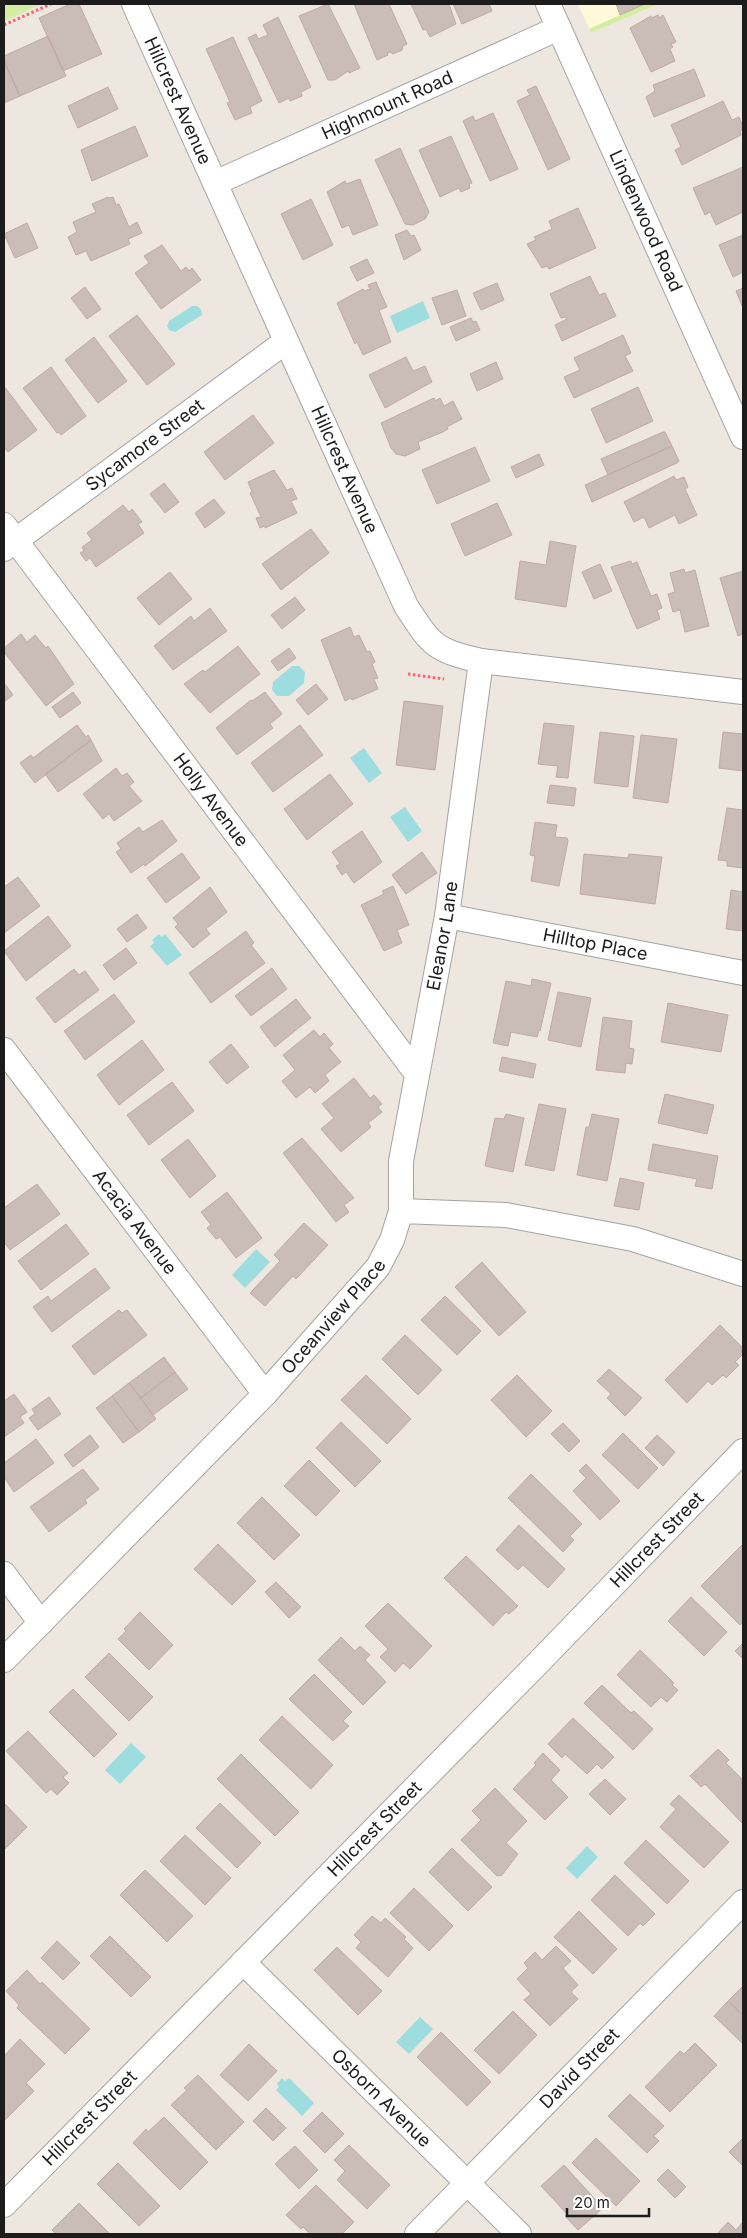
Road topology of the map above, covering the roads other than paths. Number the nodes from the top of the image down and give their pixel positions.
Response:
1 (134, 4) edge
2 (548, 4) edge
3 (559, 28) junction
4 (215, 183) junction
5 (286, 342) junction
6 (743, 437) edge
7 (8, 538) edge
8 (481, 660) junction
9 (743, 692) edge
10 (447, 916) junction
11 (743, 973) edge
12 (4, 1050) edge
13 (417, 1074) junction
14 (401, 1211) junction
15 (743, 1274) edge
16 (265, 1394) junction
17 (743, 1451) edge
18 (4, 1574) edge
19 (41, 1623) junction
20 (4, 1660) edge
21 (743, 1902) edge
22 (243, 1962) junction
23 (468, 2183) junction
24 (4, 2205) edge
25 (417, 2234) edge
26 (520, 2234) edge

1 - 4 street, Hillcrest Avenue
2 - 3 street, Lindenwood Road
3 - 4 street, Highmount Road
3 - 6 street, Lindenwood Road
4 - 5 street, Hillcrest Avenue
5 - 7 street, Sycamore Street
5 - 8 street, Hillcrest Avenue
7 - 13 street, Holly Avenue
8 - 9 street, Hillcrest Avenue
8 - 10 street, Eleanor Lane
10 - 11 street, Hilltop Place
10 - 13 street, Eleanor Lane
12 - 16 street, Acacia Avenue
13 - 14 street, Eleanor Lane
14 - 15 street
14 - 16 street, Oceanview Place
16 - 19 street, Oceanview Place
17 - 22 street, Hillcrest Street
18 - 19 street
19 - 20 street, Oceanview Place
21 - 23 street, David Street
22 - 23 street, Osborn Avenue
22 - 24 street, Hillcrest Street
23 - 25 street, David Street
23 - 26 street, Osborn Avenue

